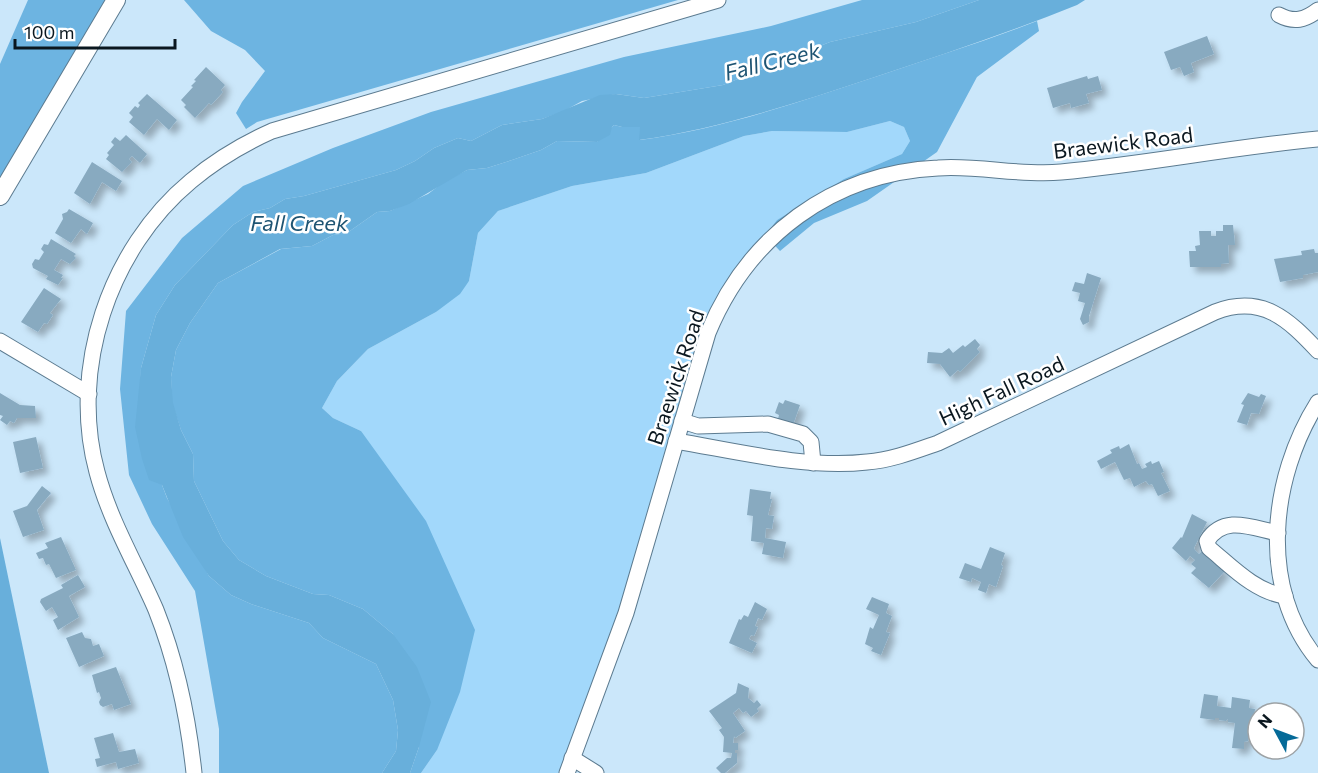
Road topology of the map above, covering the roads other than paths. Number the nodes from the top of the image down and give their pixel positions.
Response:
1 (116, 0) edge
2 (718, 0) edge
3 (1318, 10) edge
4 (1279, 15) dead end
5 (1318, 139) edge
6 (0, 196) edge
7 (0, 341) edge
8 (1318, 351) edge
9 (89, 394) junction
10 (1318, 402) edge
11 (682, 421) junction
12 (676, 441) junction
13 (813, 463) junction
14 (1278, 533) junction
15 (1285, 596) junction
16 (1318, 660) edge
17 (569, 766) edge
18 (194, 773) edge
19 (596, 773) edge

1 - 6 main road
2 - 9 street
3 - 4 street
5 - 11 street, Braewick Road
7 - 9 street
8 - 13 street, High Fall Road
9 - 18 street
10 - 14 street
11 - 12 street, Braewick Road
11 - 13 street
12 - 13 street, High Fall Road
12 - 17 street, Braewick Road
14 - 15 street
14 - 15 street
15 - 16 street
17 - 19 street

